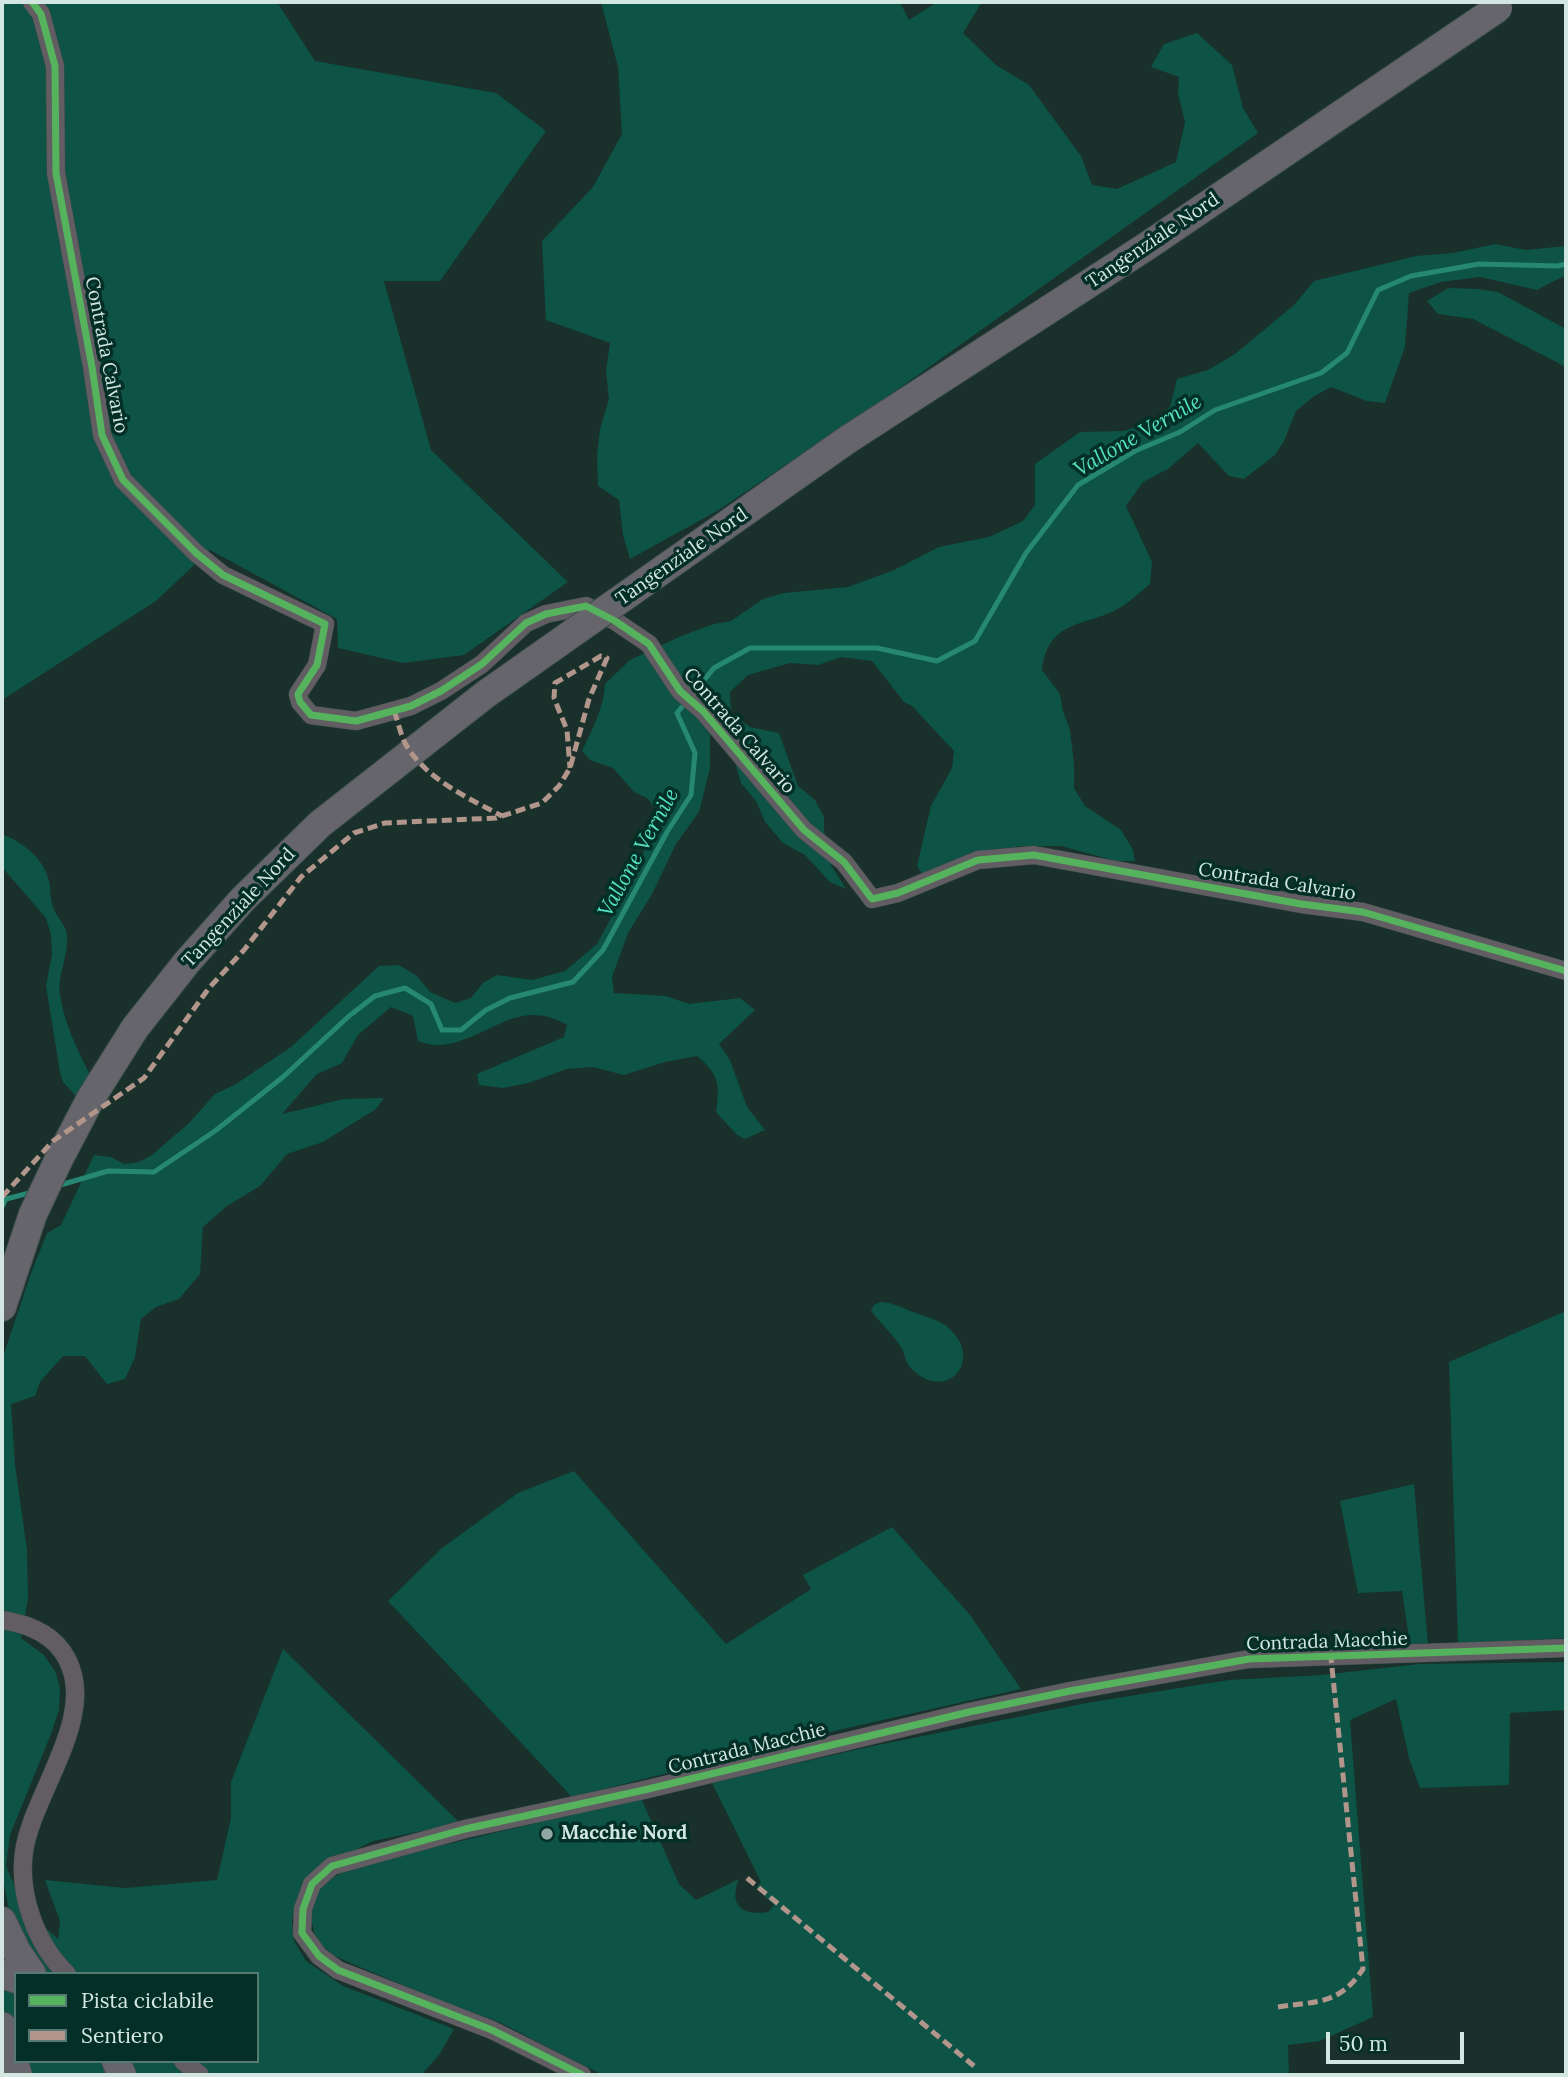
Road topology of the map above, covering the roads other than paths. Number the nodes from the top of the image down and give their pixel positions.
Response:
1 (32, 2) edge
2 (1502, 5) edge
3 (1566, 971) edge
4 (33, 1214) junction
5 (2, 1261) edge
6 (2, 1307) edge
7 (2, 1620) edge
8 (1566, 1648) edge
9 (2, 1921) edge
10 (31, 1972) edge
11 (65, 1972) edge
12 (2, 2026) edge
13 (14, 2063) edge
14 (185, 2063) edge
15 (200, 2075) edge
16 (582, 2075) edge

1 - 3 street, Contrada Calvario
2 - 4 main road, Tangenziale Nord, bridge
4 - 5 main road
4 - 6 main road, Tangenziale Nord
7 - 11 street
8 - 16 street, Contrada Macchie
9 - 10 main road
12 - 13 main road
14 - 15 street

